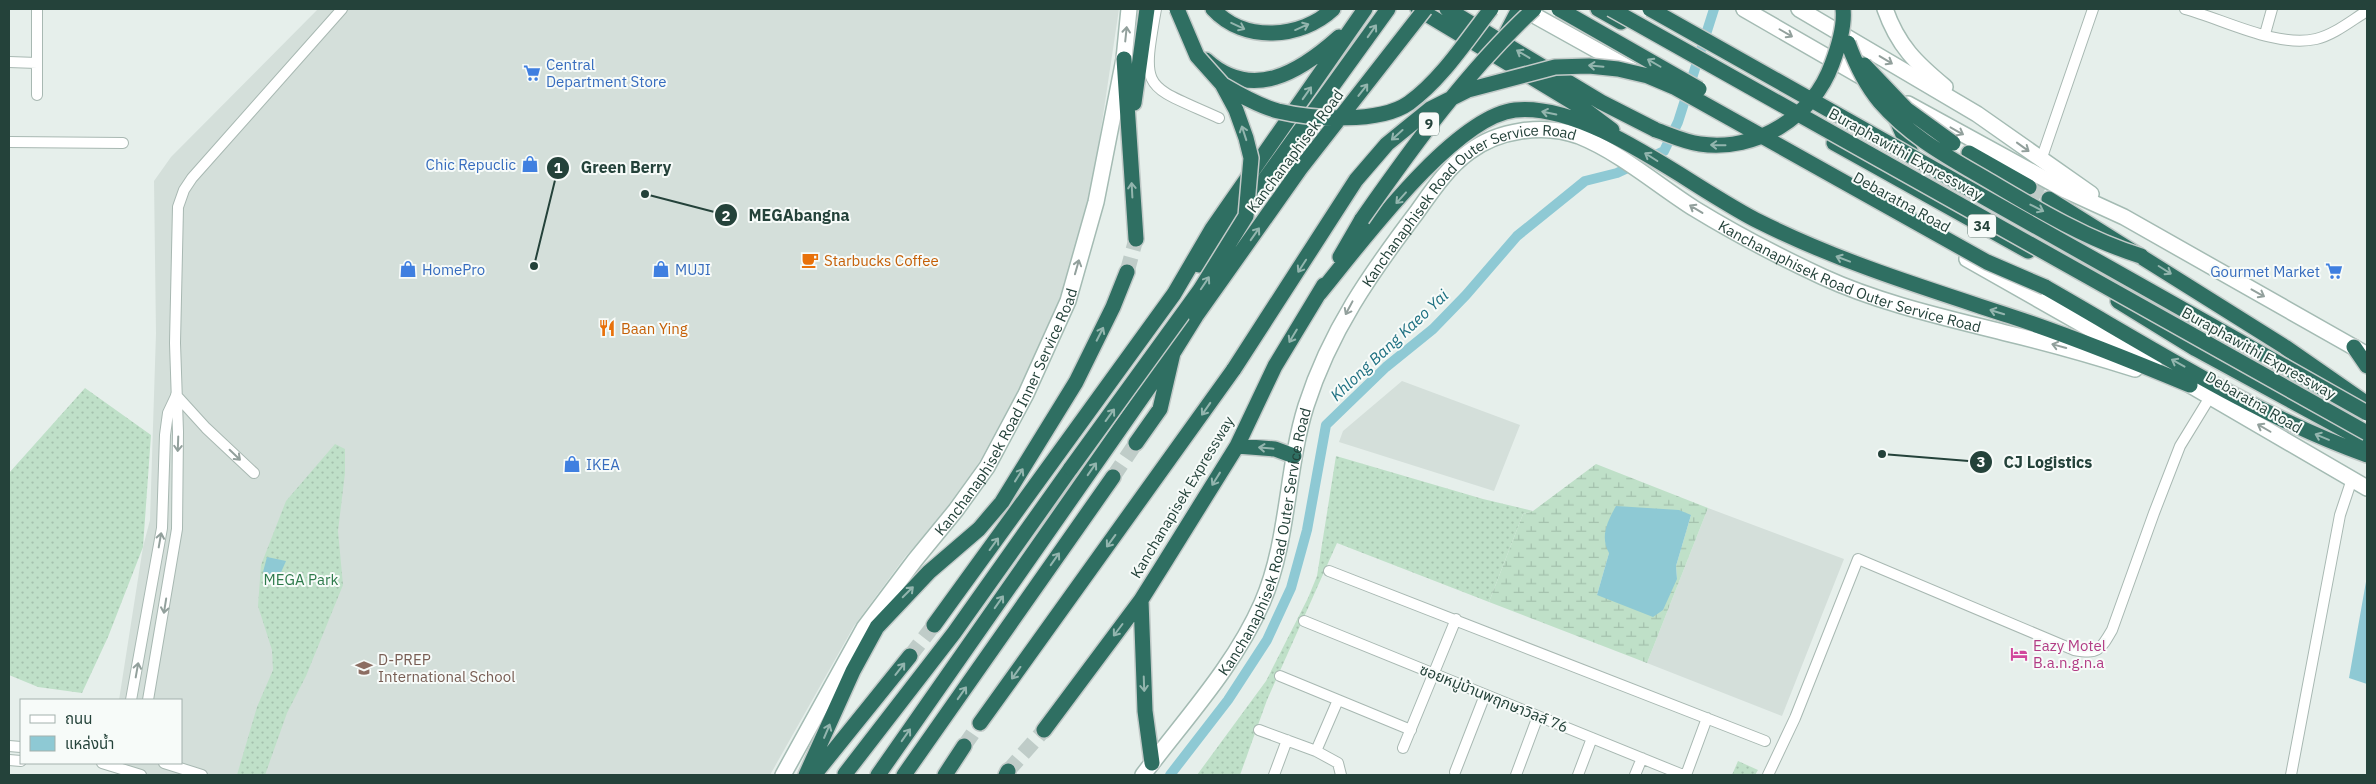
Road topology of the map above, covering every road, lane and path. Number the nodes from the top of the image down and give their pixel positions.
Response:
1 (37, 9) edge
2 (342, 9) edge
3 (1129, 9) edge
4 (1147, 9) edge
5 (1156, 9) edge
6 (1179, 9) edge
7 (1213, 9) edge
8 (1333, 9) edge
9 (1365, 9) edge
10 (1388, 9) edge
11 (1418, 9) edge
12 (1426, 9) edge
13 (1447, 9) edge
14 (1491, 9) edge
15 (1521, 9) edge
16 (1534, 9) edge
17 (1559, 9) edge
18 (1598, 9) edge
19 (1611, 9) edge
20 (1650, 9) edge
21 (1662, 9) edge
22 (1744, 9) edge
23 (1799, 9) edge
24 (1834, 9) edge
25 (1843, 9) edge
26 (1886, 9) edge
27 (2093, 9) edge
28 (2185, 9) edge
29 (2272, 9) edge
30 (2367, 11) edge
31 (1356, 22) junction
32 (2265, 34) junction
33 (1505, 36) junction
34 (1848, 43) junction
35 (1124, 59) junction
36 (9, 62) edge
37 (37, 63) junction
38 (1222, 84) junction
39 (1883, 89) junction
40 (37, 95) dead end
41 (1977, 114) junction
42 (1218, 118) dead end
43 (1129, 137) junction
44 (9, 142) edge
45 (1626, 142) junction
46 (123, 144) dead end
47 (1953, 144) dead end
48 (1911, 153) junction
49 (1969, 153) dead end
50 (2041, 160) junction
51 (1265, 166) junction
52 (2030, 187) tunnel mouth
53 (2049, 198) tunnel mouth
54 (2124, 217) junction
55 (1136, 239) tunnel mouth
56 (2141, 256) junction
57 (1127, 272) tunnel mouth
58 (2045, 287) junction
59 (1319, 294) junction
60 (2354, 347) junction
61 (1173, 353) junction
62 (2367, 355) edge
63 (2367, 366) edge
64 (2190, 385) junction
65 (176, 395) junction
66 (2210, 397) junction
67 (2367, 406) edge
68 (2367, 413) edge
69 (2367, 433) edge
70 (2367, 442) edge
71 (1136, 443) tunnel mouth
72 (1237, 446) junction
73 (2367, 455) edge
74 (1294, 456) junction
75 (254, 473) dead end
76 (1113, 477) tunnel mouth
77 (2352, 479) junction
78 (2367, 488) edge
79 (1329, 570) dead end
80 (1140, 600) junction
81 (1456, 619) junction
82 (1304, 621) dead end
83 (934, 625) tunnel mouth
84 (910, 656) tunnel mouth
85 (1434, 674) junction
86 (1280, 676) dead end
87 (133, 690) junction
88 (1485, 695) junction
89 (127, 699) edge
90 (131, 699) edge
91 (148, 699) edge
92 (1338, 700) junction
93 (1538, 716) junction
94 (1707, 718) junction
95 (980, 723) tunnel mouth
96 (1044, 730) tunnel mouth
97 (1259, 730) dead end
98 (1411, 730) junction
99 (1592, 738) junction
100 (1287, 740) junction
101 (1765, 740) dead end
102 (964, 746) tunnel mouth
103 (1404, 748) dead end
104 (1316, 751) junction
105 (1642, 758) junction
106 (115, 764) edge
107 (178, 765) edge
108 (1148, 769) edge
109 (138, 770) edge
110 (1455, 772) dead end
111 (845, 774) dead end
112 (202, 775) edge
113 (783, 775) edge
114 (806, 775) edge
115 (814, 775) edge
116 (878, 775) edge
117 (904, 775) edge
118 (945, 775) edge
119 (1274, 775) edge
120 (1341, 775) edge
121 (1516, 775) edge
122 (1578, 775) edge
123 (1635, 775) edge
124 (1684, 775) edge
125 (1768, 775) edge
126 (2291, 775) edge

1 - 37 street
2 - 65 street
35 -> 3 main road, Kanchanaphisek Road Inner Service Road
4 - 43 highway
5 - 42 street
6 - 31 highway
6 - 38 highway, bridge
7 -> 8 highway
9 - 31 highway, Kanchanaphisek Road
51 -> 10 highway
11 - 45 highway
61 -> 12 highway, Kanchanaphisek Road, bridge
25 -> 13 highway, bridge
14 - 38 highway, bridge
15 - 33 highway, 9
15 - 64 main road, Debaratna Road / 34
16 - 33 highway, bridge
58 -> 17 highway, bridge
18 - 70 highway, Debaratna Road / 34
19 - 69 highway, Buraphawithi Expressway, bridge
20 - 68 highway, Buraphawithi Expressway, bridge
21 - 48 highway, 34
22 -> 39 main road
23 -> 41 main road
24 - 34 highway, bridge
26 - 41 main road
27 - 50 street
28 - 32 street
29 - 32 street
30 - 32 street
51 -> 31 highway, Kanchanaphisek Road
33 - 59 highway, Kanchanapisek Expressway / 9, bridge
34 - 47 highway, bridge
34 -> 56 highway, bridge
35 - 43 highway
113 -> 35 main road, Kanchanaphisek Road Inner Service Road
36 - 37 street
37 - 40 street
111 -> 38 highway, bridge
39 - 48 highway
39 -> 54 main road
41 -> 50 main road
55 -> 43 highway
44 - 46 street
45 -> 59 highway
64 -> 45 highway
48 - 67 highway, 34
49 - 52 highway
50 - 54 main road
83 -> 51 highway
53 - 56 highway, bridge
54 -> 60 main road
56 -> 67 highway
114 -> 57 highway
73 -> 58 highway
58 -> 95 highway, bridge
59 -> 72 highway, Kanchanapisek Expressway
60 - 62 main road
60 - 63 highway
61 - 71 highway
116 -> 61 highway
64 - 66 main road, Debaratna Road / 34
64 -> 74 main road, Kanchanaphisek Road Outer Service Road
65 -> 75 street
87 -> 65 street
65 -> 91 street
77 -> 66 main road, Debaratna Road / 34
66 - 125 street
74 -> 72 highway
72 -> 80 highway, Kanchanapisek Expressway
74 - 108 main road, Kanchanaphisek Road Outer Service Road
117 -> 76 highway
77 - 78 main road, Debaratna Road / 34
77 - 126 street
79 - 81 street
80 -> 96 highway, Kanchanapisek Expressway
80 -> 108 highway
81 - 85 street
81 - 94 street
82 - 85 street, ซอยหมู่บ้านพฤกษาวิลล์ 76
115 -> 84 highway
85 - 88 street, ซอยหมู่บ้านพฤกษาวิลล์ 76
85 - 98 street
86 - 92 street
87 - 89 street
87 - 90 street
88 - 93 street, ซอยหมู่บ้านพฤกษาวิลล์ 76
88 - 110 street
92 - 98 street
92 - 104 street
93 - 99 street, ซอยหมู่บ้านพฤกษาวิลล์ 76
93 - 121 street
94 - 101 street
94 - 124 street
97 - 100 street
98 - 103 street
99 - 105 street, ซอยหมู่บ้านพฤกษาวิลล์ 76
99 - 122 street
100 - 104 street
100 - 119 street
102 - 118 highway
104 - 120 street
105 - 123 street
105 - 124 street, ซอยหมู่บ้านพฤกษาวิลล์ 76
106 - 109 street
107 - 112 street

